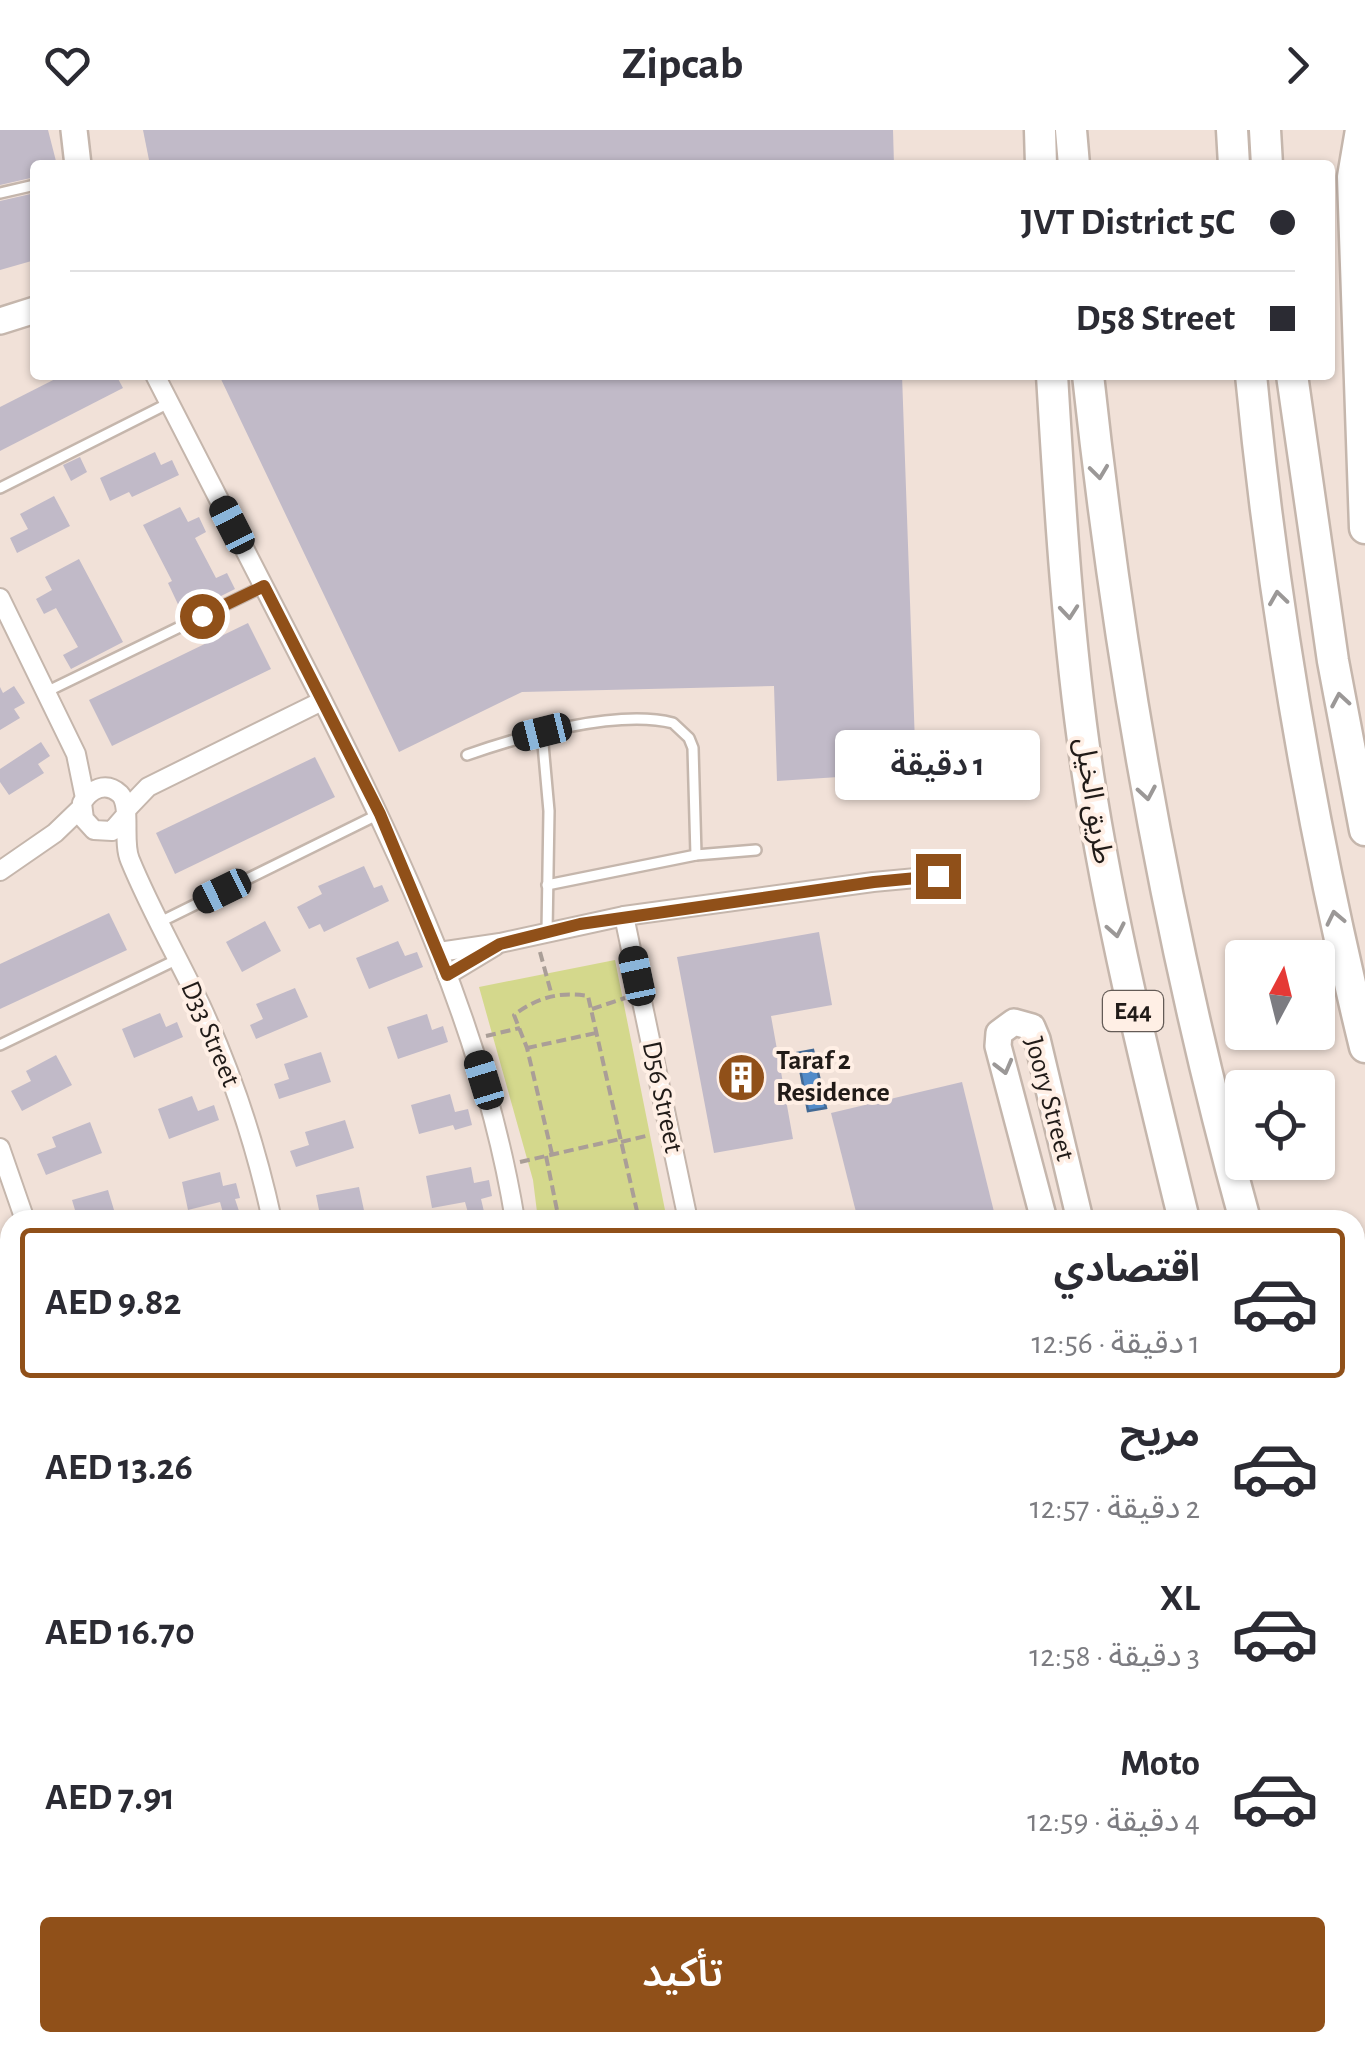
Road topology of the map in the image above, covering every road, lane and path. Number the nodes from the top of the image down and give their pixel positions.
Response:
1 (74, 130) edge
2 (1040, 130) edge
3 (1071, 130) edge
4 (1232, 130) edge
5 (1264, 130) edge
6 (1361, 130) edge
7 (77, 160) edge
8 (1041, 160) edge
9 (1074, 160) edge
10 (1234, 160) edge
11 (1267, 160) edge
12 (30, 186) edge
13 (0, 193) edge
14 (30, 311) edge
15 (0, 320) edge
16 (158, 380) edge
17 (1052, 380) edge
18 (1089, 380) edge
19 (1252, 380) edge
20 (1293, 380) edge
21 (170, 403) junction
22 (0, 488) edge
23 (1365, 528) edge
24 (264, 586) junction
25 (0, 598) edge
26 (46, 692) junction
27 (322, 701) junction
28 (542, 732) junction
29 (76, 754) junction
30 (467, 755) dead end
31 (148, 787) junction
32 (108, 788) junction
33 (83, 803) junction
34 (126, 813) junction
35 (380, 814) junction
36 (94, 829) junction
37 (1365, 830) edge
38 (55, 833) junction
39 (756, 850) dead end
40 (696, 854) junction
41 (128, 856) junction
42 (0, 870) edge
43 (938, 876) dead end
44 (547, 885) junction
45 (624, 916) junction
46 (160, 922) junction
47 (542, 933) junction
48 (500, 944) junction
49 (439, 952) junction
50 (178, 960) junction
51 (447, 975) junction
52 (637, 976) junction
53 (552, 996) junction
54 (592, 1009) junction
55 (520, 1028) junction
56 (597, 1033) junction
57 (471, 1039) junction
58 (0, 1045) edge
59 (1365, 1047) edge
60 (527, 1048) junction
61 (669, 1130) junction
62 (621, 1140) junction
63 (0, 1148) edge
64 (549, 1155) junction
65 (505, 1165) junction
66 (22, 1210) edge
67 (269, 1210) edge
68 (513, 1210) edge
69 (557, 1210) edge
70 (636, 1210) edge
71 (686, 1210) edge
72 (1041, 1210) edge
73 (1078, 1210) edge
74 (1182, 1210) edge
75 (1242, 1210) edge

1 - 7 street
2 - 8 highway
3 - 9 highway
4 - 10 highway
5 - 11 highway
6 - 23 highway
12 - 13 lane
14 - 15 street
16 - 21 street
17 -> 74 highway, طريق الخيل / E44
18 -> 75 highway
59 -> 19 highway
37 -> 20 highway
21 - 22 lane
21 - 24 street
24 - 26 lane
24 - 27 street
25 - 26 street
26 - 29 street
27 - 31 street
27 - 35 street
28 - 30 lane
28 - 40 lane
28 - 44 lane
29 - 32 street
29 - 33 street
31 - 32 street
31 - 34 street
32 - 33 street
32 - 34 street
33 - 36 street
33 - 38 street
34 - 36 street
34 - 41 street, D33 Street
35 - 46 lane
35 - 49 street
36 - 38 street
36 - 41 street, D33 Street
38 - 42 street
39 - 40 lane
40 - 44 lane
41 - 46 street, D33 Street
43 - 45 street
44 - 47 lane
45 - 47 street
45 - 52 street, D56 Street
46 - 50 street, D33 Street
47 - 48 street
47 - 53 path
48 - 49 street
48 - 51 street
49 - 51 street
50 - 58 lane
50 - 67 street, D33 Street
51 - 57 street
52 - 54 path
52 - 61 street, D56 Street
53 - 54 path
53 - 55 path
54 - 56 path
55 - 57 path
55 - 60 path
56 - 60 path
56 - 62 path
57 - 65 street
60 - 64 path
61 - 62 path
61 - 71 street, D56 Street
62 - 64 path
62 - 70 path
63 - 66 street
64 - 65 path
64 - 69 path
65 - 68 street
73 -> 72 street, Joory Street

